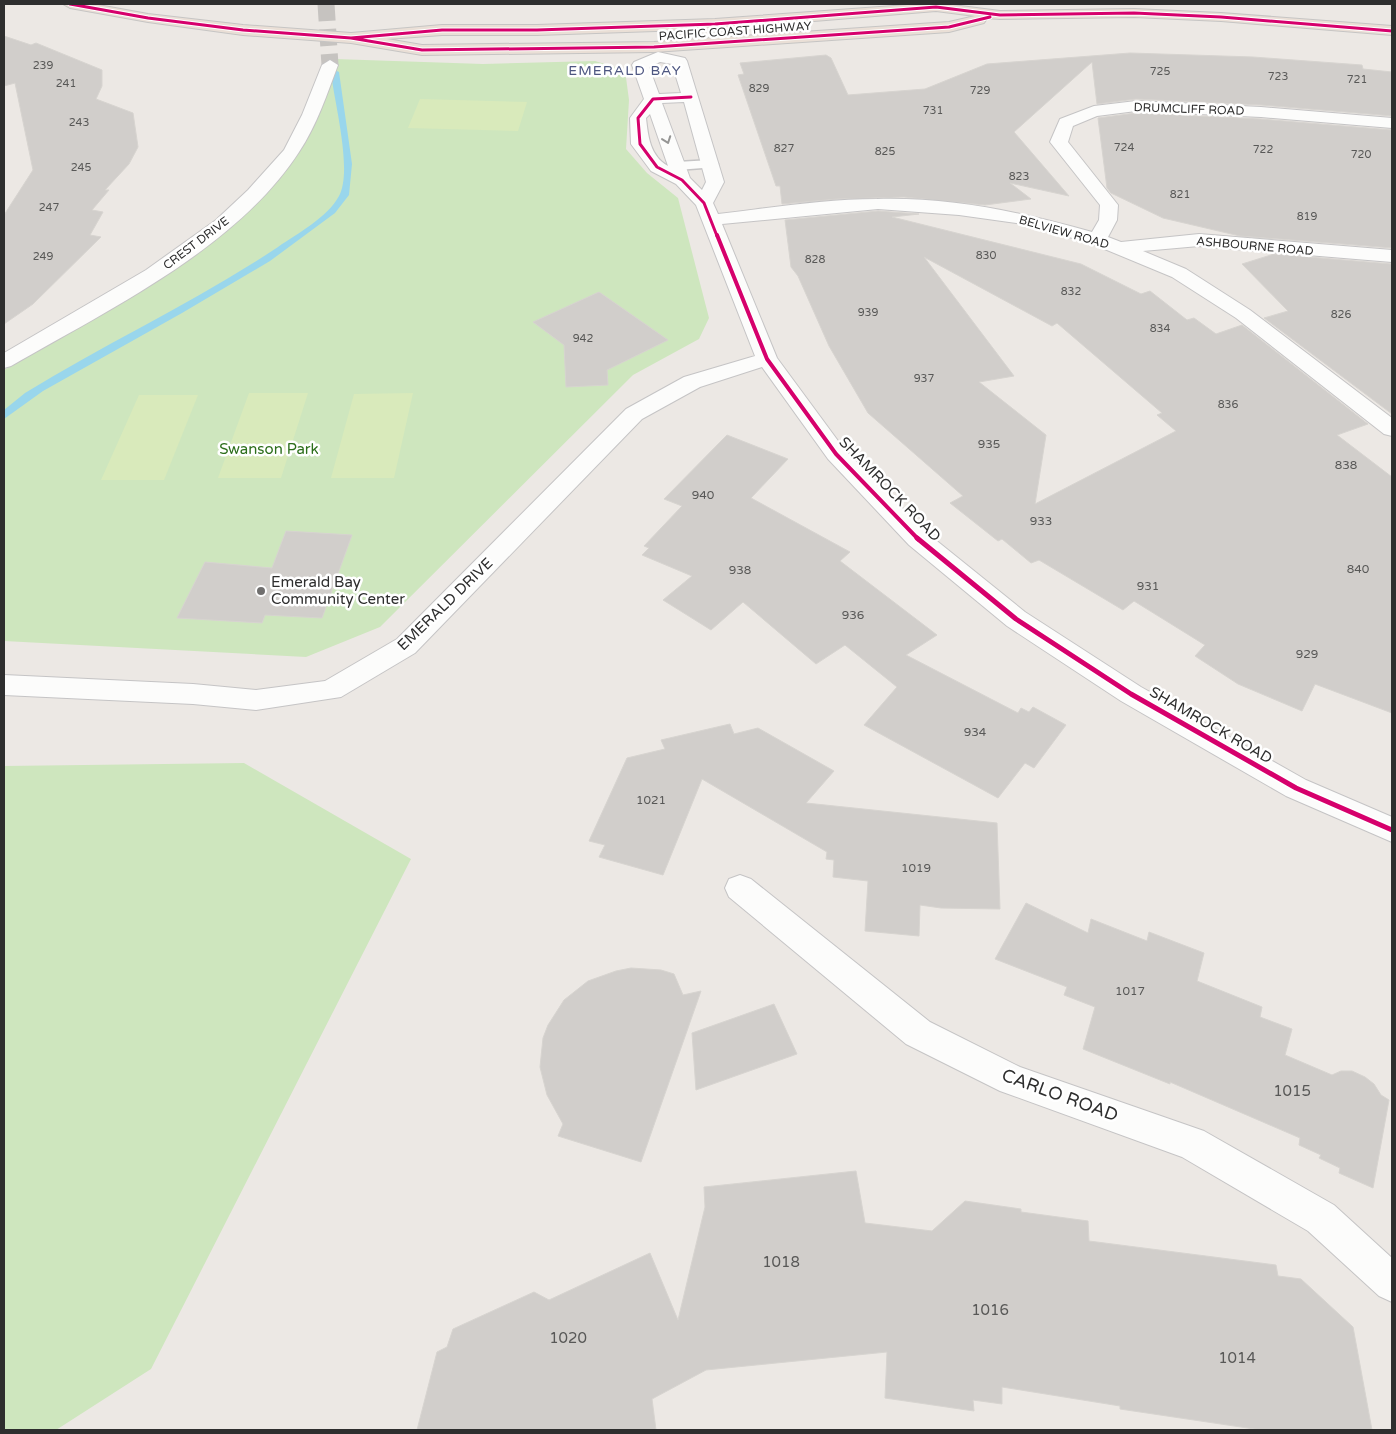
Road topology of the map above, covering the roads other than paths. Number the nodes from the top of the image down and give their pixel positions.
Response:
1 (70, 4) edge
2 (1000, 15) junction
3 (791, 17) junction
4 (458, 30) junction
5 (1392, 31) edge
6 (351, 38) junction
7 (656, 52) junction
8 (330, 66) tunnel mouth
9 (691, 97) junction
10 (653, 99) junction
11 (1392, 122) edge
12 (711, 164) junction
13 (679, 173) junction
14 (708, 212) junction
15 (1097, 239) junction
16 (1119, 248) junction
17 (1392, 256) edge
18 (767, 359) junction
19 (4, 362) edge
20 (1392, 429) edge
21 (4, 685) edge
22 (1392, 830) edge
23 (740, 888) dead end
24 (1392, 1283) edge

1 - 6 highway, PACIFIC COAST HIGHWAY
2 - 3 highway, PACIFIC COAST HIGHWAY
2 - 5 highway, PACIFIC COAST HIGHWAY
2 - 7 highway, PACIFIC COAST HIGHWAY
3 - 4 highway, PACIFIC COAST HIGHWAY
3 - 7 highway
4 - 6 highway, PACIFIC COAST HIGHWAY
4 - 7 highway
6 - 7 highway, PACIFIC COAST HIGHWAY
7 - 9 street
7 - 10 street, SHAMROCK ROAD
8 - 19 street, CREST DRIVE
9 - 10 street
9 - 12 street
10 -> 13 street, SHAMROCK ROAD
10 - 13 street, SHAMROCK ROAD
11 - 15 street, DRUMCLIFF ROAD
12 - 13 lane
12 - 14 street
13 - 14 street, SHAMROCK ROAD
14 - 15 street, BELVIEW ROAD
14 - 18 street, SHAMROCK ROAD
15 - 16 street, BELVIEW ROAD
16 - 17 street, ASHBOURNE ROAD
16 - 20 street, BELVIEW ROAD
18 - 21 street, EMERALD DRIVE
18 - 22 street, SHAMROCK ROAD
23 - 24 street, CARLO ROAD

